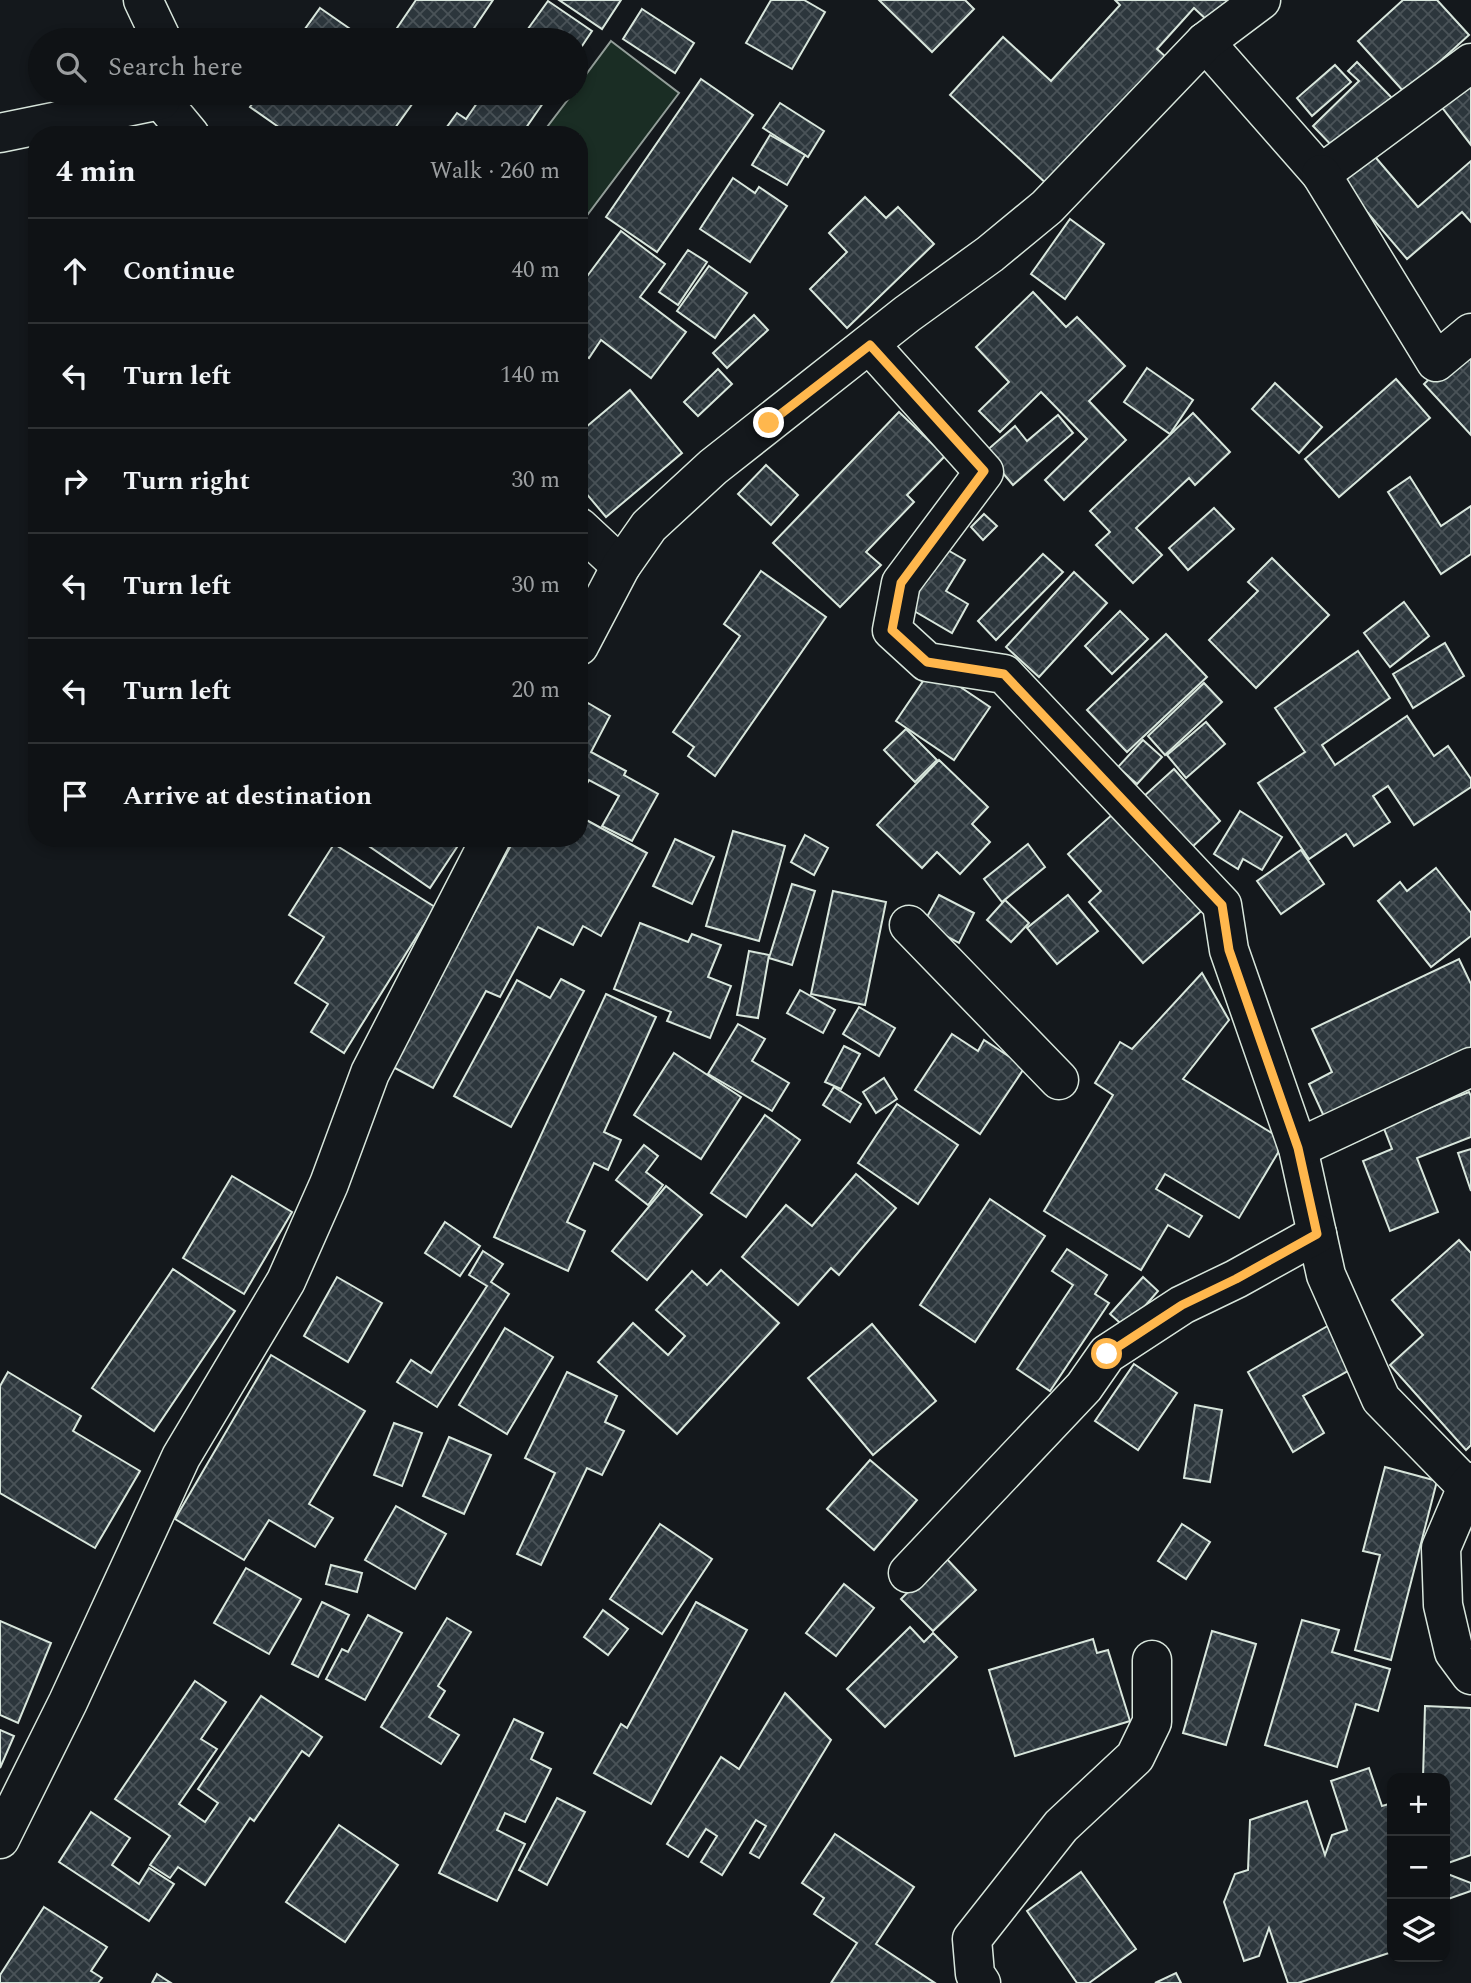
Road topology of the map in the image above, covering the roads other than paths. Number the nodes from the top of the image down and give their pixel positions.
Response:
1 (143, 0) edge
2 (1261, 0) edge
3 (156, 28) edge
4 (1205, 42) junction
5 (1471, 63) edge
6 (122, 105) edge
7 (168, 105) edge
8 (30, 126) edge
9 (183, 126) edge
10 (28, 127) edge
11 (0, 133) edge
12 (1321, 174) junction
13 (1471, 332) edge
14 (870, 345) junction
15 (588, 535) edge
16 (621, 566) junction
17 (588, 629) edge
18 (486, 847) edge
19 (909, 925) dead end
20 (1471, 1068) edge
21 (1059, 1080) dead end
22 (1298, 1148) junction
23 (1317, 1234) junction
24 (1469, 1485) edge
25 (908, 1573) dead end
26 (1153, 1660) dead end
27 (1471, 1675) edge
28 (0, 1839) edge
29 (981, 1983) edge

1 - 3 street
2 - 4 street
4 - 12 street
4 - 14 street
5 - 12 street
6 - 8 street
7 - 9 street
10 - 11 street
12 - 13 street
14 - 16 street
14 - 22 street
15 - 16 street
16 - 17 street
18 - 28 street
19 - 21 street
20 - 22 street
22 - 23 street
23 - 24 street
23 - 25 street
24 - 27 street
26 - 29 street

